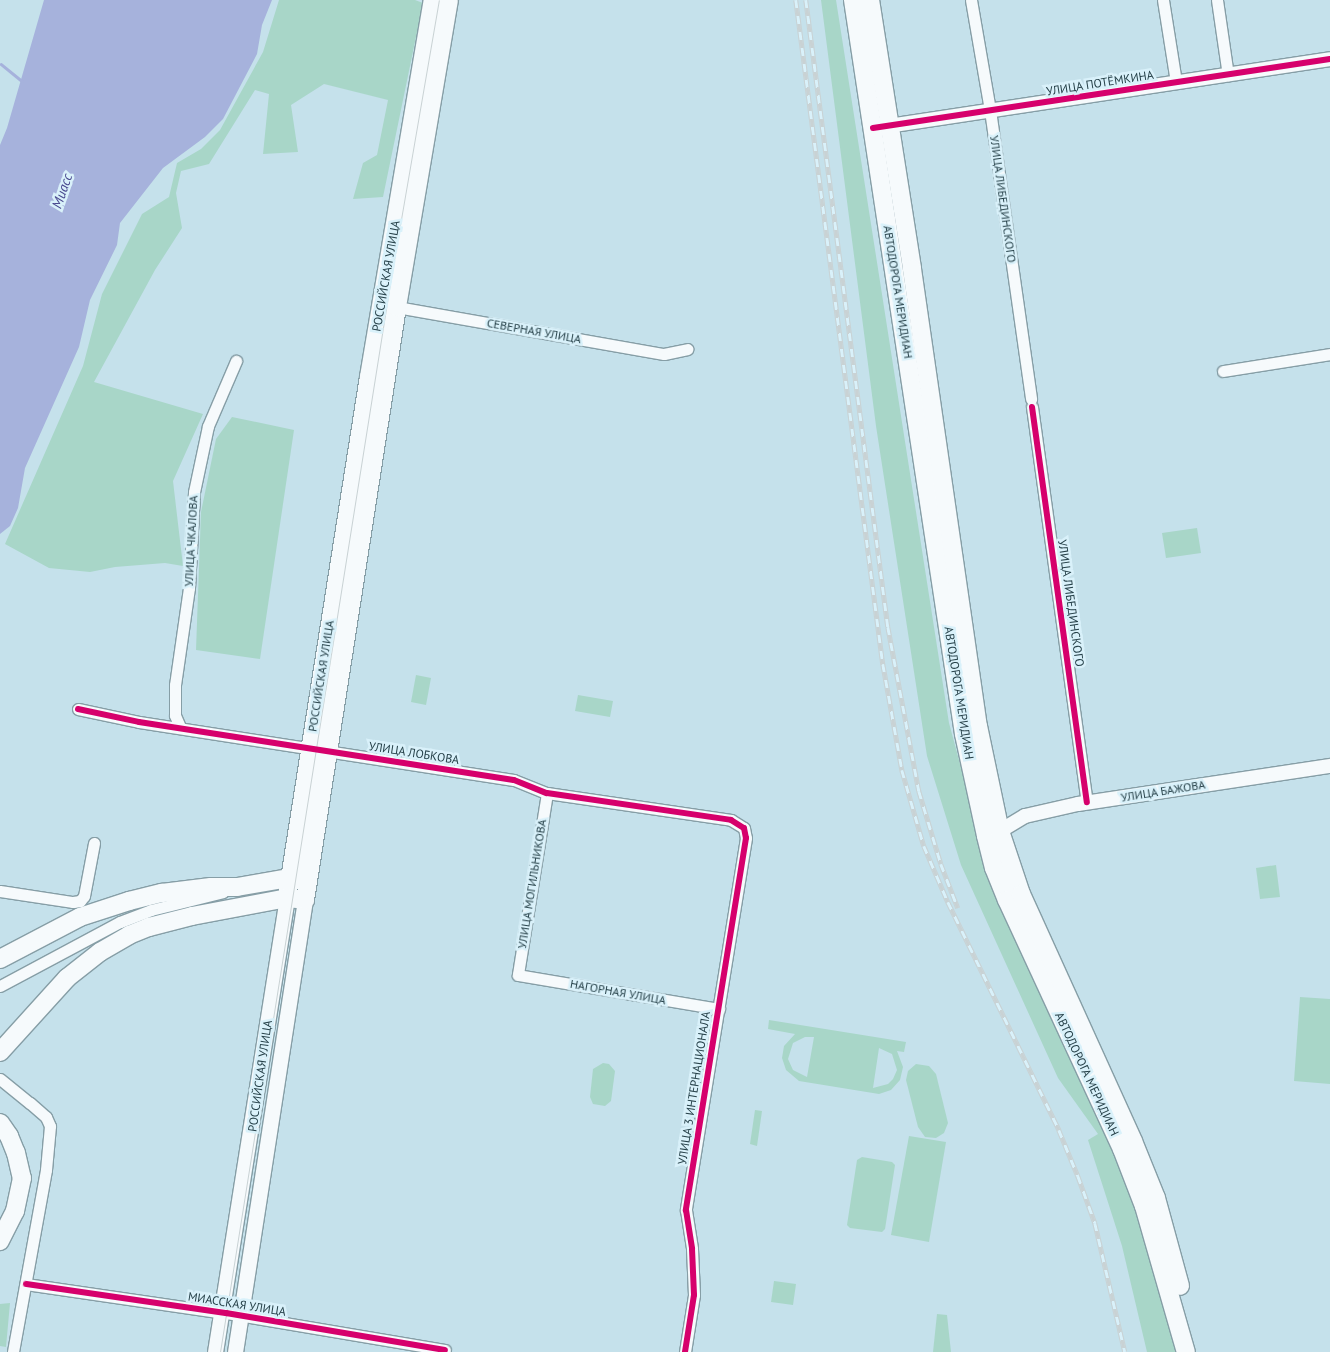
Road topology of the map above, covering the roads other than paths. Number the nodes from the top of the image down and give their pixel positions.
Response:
1 (433, 0) edge
2 (449, 0) edge
3 (854, 0) edge
4 (870, 0) edge
5 (971, 0) edge
6 (1164, 0) edge
7 (1217, 0) edge
8 (1330, 59) edge
9 (1228, 75) junction
10 (1176, 82) junction
11 (990, 110) junction
12 (881, 127) junction
13 (389, 305) junction
14 (687, 349) dead end
15 (1330, 354) edge
16 (236, 361) dead end
17 (1223, 370) dead end
18 (375, 390) junction
19 (78, 709) dead end
20 (180, 727) junction
21 (310, 748) junction
22 (328, 750) junction
23 (1330, 766) edge
24 (547, 792) junction
25 (1088, 802) junction
26 (744, 828) joint
27 (1000, 832) junction
28 (94, 843) dead end
29 (309, 876) junction
30 (290, 878) junction
31 (237, 888) junction
32 (0, 891) edge
33 (287, 898) junction
34 (304, 900) junction
35 (0, 959) edge
36 (518, 975) joint
37 (2, 984) edge
38 (719, 1009) junction
39 (0, 1052) edge
40 (0, 1079) edge
41 (256, 1107) junction
42 (273, 1110) junction
43 (5, 1130) edge
44 (0, 1241) edge
45 (26, 1284) junction
46 (222, 1313) junction
47 (241, 1316) junction
48 (445, 1350) dead end
49 (13, 1352) edge
50 (215, 1352) edge
51 (235, 1352) edge
52 (685, 1352) edge
53 (1186, 1352) edge
54 (1197, 1352) edge

1 - 13 main road, РОССИЙСКАЯ УЛИЦА
2 - 13 main road, РОССИЙСКАЯ УЛИЦА
3 - 12 main road, АВТОДОРОГА МЕРИДИАН
4 - 12 main road, АВТОДОРОГА МЕРИДИАН
5 - 11 street, УЛИЦА ЛИБЕДИНСКОГО
6 - 10 street
7 - 9 street
8 - 9 street, УЛИЦА ПОТЁМКИНА
9 - 10 street, УЛИЦА ПОТЁМКИНА
10 - 11 street, УЛИЦА ПОТЁМКИНА
11 - 12 street, УЛИЦА ПОТЁМКИНА
11 - 25 street, УЛИЦА ЛИБЕДИНСКОГО
12 - 27 main road, АВТОДОРОГА МЕРИДИАН
12 - 53 main road, АВТОДОРОГА МЕРИДИАН
13 - 14 street, СЕВЕРНАЯ УЛИЦА
13 - 18 main road, РОССИЙСКАЯ УЛИЦА
15 - 17 street
16 - 20 street, УЛИЦА ЧКАЛОВА
18 - 21 main road, РОССИЙСКАЯ УЛИЦА
18 - 22 main road, РОССИЙСКАЯ УЛИЦА
19 - 20 street, УЛИЦА ЛОБКОВА
20 - 21 street, УЛИЦА ЛОБКОВА
21 - 22 street, УЛИЦА ЛОБКОВА
21 - 30 main road, РОССИЙСКАЯ УЛИЦА
22 - 24 street, УЛИЦА ЛОБКОВА
22 - 29 main road, РОССИЙСКАЯ УЛИЦА
23 - 25 street, УЛИЦА БАЖОВА
24 - 26 street, УЛИЦА ЛОБКОВА
24 - 36 street, УЛИЦА МОГИЛЬНИКОВА
25 - 27 street, УЛИЦА БАЖОВА
26 - 38 street, УЛИЦА 3 ИНТЕРНАЦИОНАЛА
27 - 54 main road, АВТОДОРОГА МЕРИДИАН
28 - 32 street
29 - 30 main road
29 - 34 main road, РОССИЙСКАЯ УЛИЦА
30 - 31 main road
30 - 33 main road, РОССИЙСКАЯ УЛИЦА
31 - 35 main road
31 - 37 street
33 - 34 main road
33 - 39 main road
33 - 41 main road, РОССИЙСКАЯ УЛИЦА
34 - 42 main road, РОССИЙСКАЯ УЛИЦА
36 - 38 street, НАГОРНАЯ УЛИЦА
38 - 52 street, УЛИЦА 3 ИНТЕРНАЦИОНАЛА
40 - 45 street
41 - 42 main road
41 - 46 main road, РОССИЙСКАЯ УЛИЦА
42 - 47 main road, РОССИЙСКАЯ УЛИЦА
43 - 44 main road
45 - 46 street, МИАССКАЯ УЛИЦА
45 - 49 street
46 - 47 street, МИАССКАЯ УЛИЦА
46 - 50 main road, РОССИЙСКАЯ УЛИЦА
47 - 48 street, МИАССКАЯ УЛИЦА
47 - 51 main road, РОССИЙСКАЯ УЛИЦА

